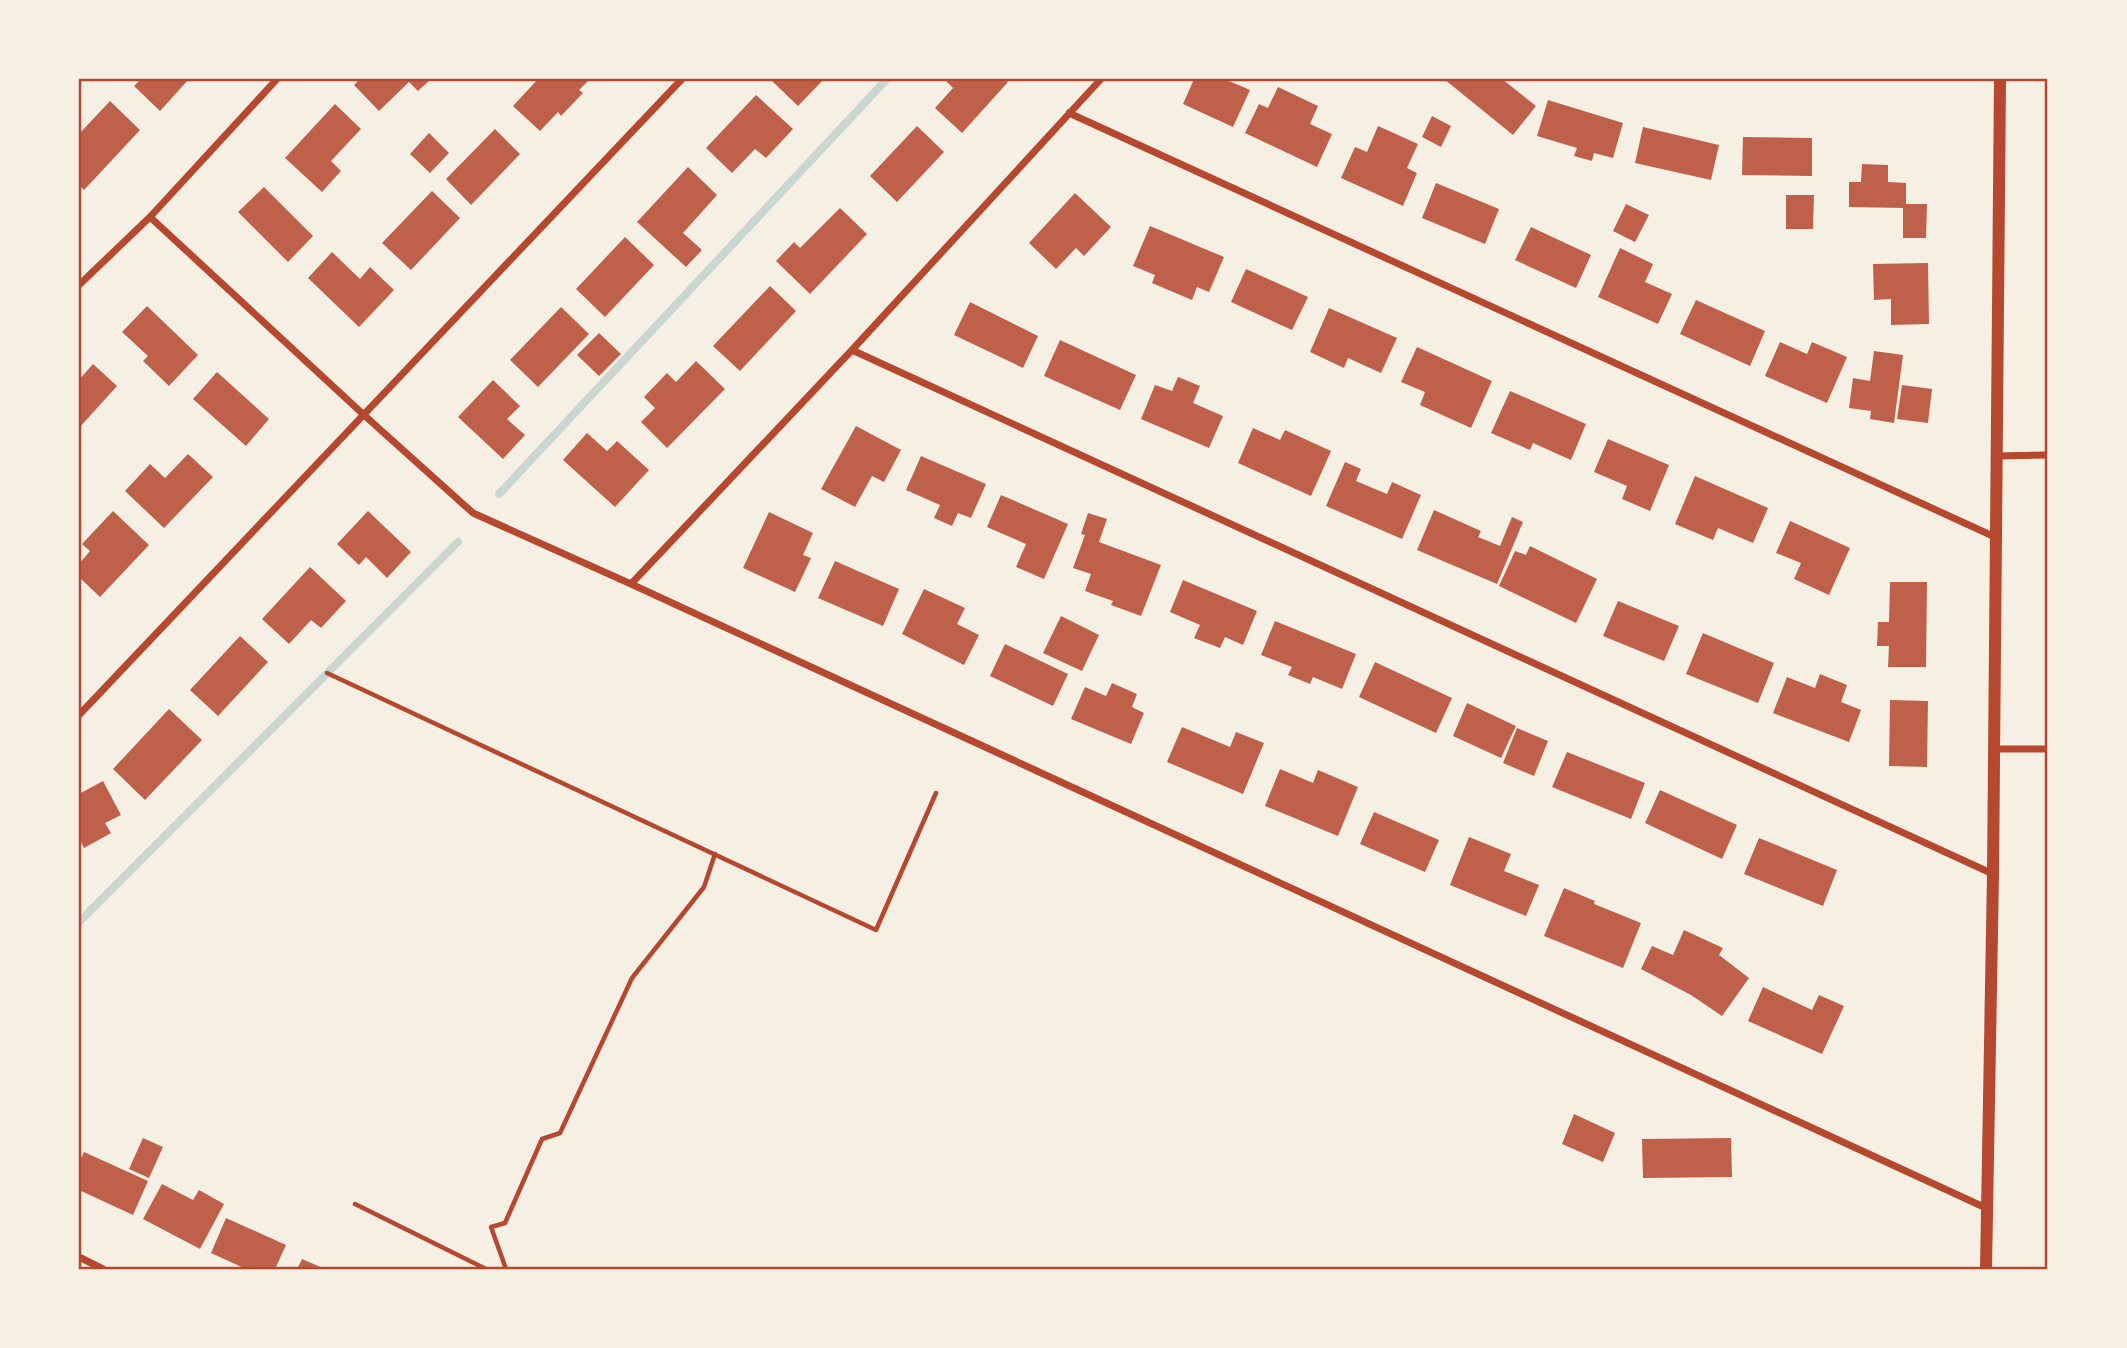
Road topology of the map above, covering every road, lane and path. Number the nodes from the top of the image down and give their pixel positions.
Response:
1 (277, 79) edge
2 (682, 79) edge
3 (1101, 79) edge
4 (2000, 79) edge
5 (1069, 113) junction
6 (150, 217) junction
7 (79, 285) edge
8 (852, 350) junction
9 (363, 415) junction
10 (2048, 455) edge
11 (1996, 456) junction
12 (1995, 537) junction
13 (632, 584) junction
14 (327, 673) dead end
15 (79, 715) edge
16 (1994, 749) junction
17 (2048, 749) edge
18 (936, 793) dead end
19 (715, 854) junction
20 (1993, 874) junction
21 (355, 1204) dead end
22 (1986, 1208) junction
23 (79, 1257) edge
24 (103, 1269) edge
25 (486, 1269) edge
26 (506, 1269) edge
27 (1986, 1269) edge

1 - 6 street
2 - 9 street
3 - 5 street
4 - 11 street
5 - 8 street
5 - 12 street
6 - 7 street
6 - 9 street
8 - 13 street
8 - 20 street
9 - 13 street
9 - 15 street
10 - 11 street
11 - 12 street
12 - 16 street
13 - 22 street
14 - 19 path
16 - 17 street
16 - 20 street
18 - 19 path
19 - 26 path
20 - 22 street
21 - 25 path
22 - 27 street
23 - 24 street

